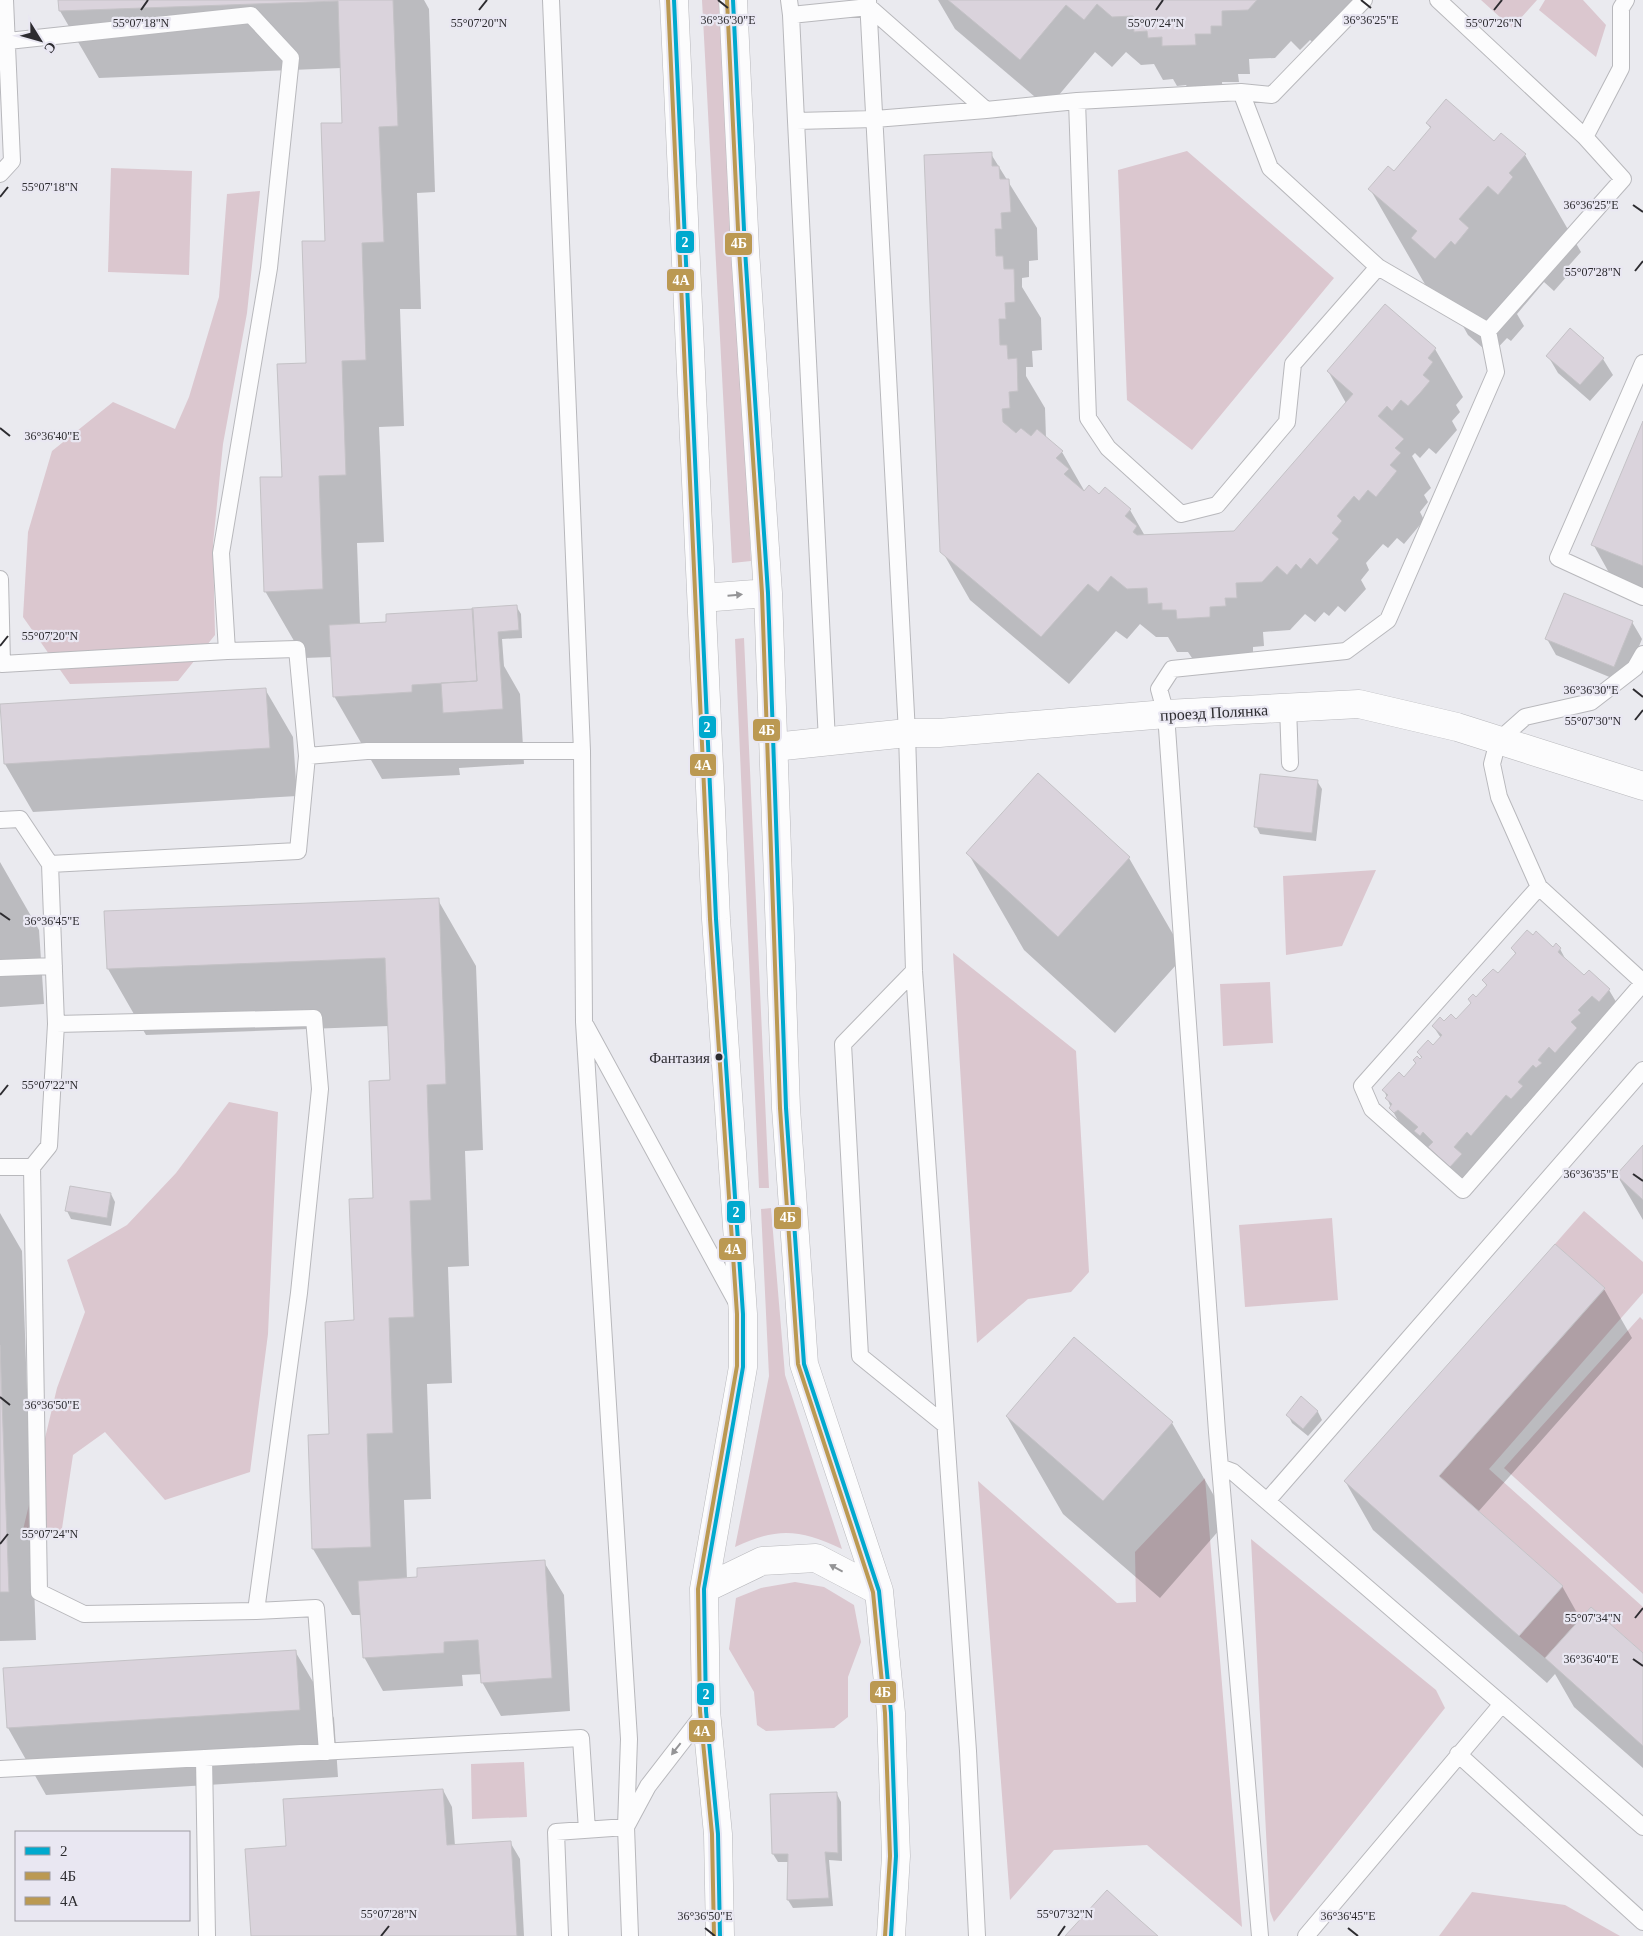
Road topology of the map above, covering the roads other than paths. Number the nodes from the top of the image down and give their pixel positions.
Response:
1 (5, 0) edge
2 (551, 0) edge
3 (674, 0) edge
4 (734, 0) edge
5 (1364, 0) edge
6 (1438, 0) edge
7 (1626, 0) edge
8 (868, 4) edge
9 (790, 7) edge
10 (8, 41) junction
11 (1241, 92) junction
12 (1077, 101) junction
13 (986, 110) junction
14 (875, 118) junction
15 (796, 121) junction
16 (1585, 137) junction
17 (0, 174) edge
18 (1378, 267) junction
19 (1488, 331) junction
20 (1643, 363) edge
21 (0, 579) edge
22 (768, 593) junction
23 (1643, 597) edge
24 (702, 598) junction
25 (227, 651) junction
26 (1643, 654) edge
27 (1288, 707) junction
28 (1166, 714) junction
29 (907, 732) junction
30 (1498, 741) junction
31 (827, 742) junction
32 (774, 747) junction
33 (582, 751) junction
34 (307, 756) junction
35 (1290, 763) dead end
36 (1643, 786) edge
37 (0, 820) edge
38 (50, 864) junction
39 (1539, 886) junction
40 (54, 966) junction
41 (0, 968) edge
42 (914, 971) junction
43 (1643, 982) edge
44 (584, 1022) junction
45 (56, 1024) junction
46 (1643, 1070) edge
47 (0, 1167) edge
48 (32, 1168) junction
49 (743, 1314) junction
50 (944, 1424) junction
51 (1220, 1467) junction
52 (1267, 1501) junction
53 (704, 1589) junction
54 (879, 1591) junction
55 (256, 1611) junction
56 (1502, 1704) junction
57 (706, 1711) junction
58 (328, 1752) junction
59 (1458, 1754) junction
60 (204, 1758) junction
61 (0, 1769) edge
62 (626, 1827) junction
63 (1643, 1827) edge
64 (587, 1830) junction
65 (1643, 1922) edge
66 (207, 1936) edge
67 (560, 1936) edge
68 (630, 1936) edge
69 (720, 1936) edge
70 (890, 1936) edge
71 (977, 1936) edge
72 (1260, 1936) edge
73 (1306, 1936) edge

1 - 10 lane
2 - 33 lane
3 - 24 main road
4 - 22 main road
5 - 11 lane
6 - 16 lane
7 - 16 lane
8 - 9 lane
8 - 13 lane
8 - 14 lane
9 - 15 lane
10 - 17 lane
10 - 25 lane
11 - 12 lane
11 - 18 lane
12 - 13 lane
12 - 18 lane
13 - 14 lane
14 - 15 lane
14 - 29 lane
15 - 31 lane
16 - 19 lane
18 - 19 lane
19 - 28 lane
20 - 23 lane
21 - 25 lane
24 -> 22 main road
22 - 32 main road
24 - 49 main road
25 - 34 lane
26 - 30 lane
27 - 28 main road, проезд Полянка
27 - 30 main road, проезд Полянка
27 - 35 lane
28 - 29 main road, проезд Полянка
28 - 51 lane
29 - 31 main road, проезд Полянка
29 - 42 lane
30 - 36 main road, проезд Полянка
30 - 39 lane
31 - 32 main road, проезд Полянка
32 - 54 main road
33 - 34 lane
33 - 44 lane
34 - 38 lane
37 - 38 lane
38 - 40 lane
39 - 43 lane
39 - 43 lane
40 - 41 lane
40 - 45 lane
42 - 50 lane
42 - 50 lane
44 - 49 lane
44 - 62 lane
45 - 48 lane
45 - 55 lane
46 - 52 lane
47 - 48 lane
48 - 55 lane
49 - 53 main road
50 - 71 lane
51 - 52 lane
51 - 72 lane
52 - 56 lane
54 -> 53 main road
53 - 57 main road
54 - 70 main road
55 - 58 lane
56 - 59 lane
56 - 63 lane
57 -> 62 lane
57 - 69 main road
58 - 60 lane
58 - 64 lane
59 - 65 lane
59 - 73 lane
60 - 61 lane
60 - 66 lane
62 - 64 lane
62 - 68 lane
64 - 67 lane

